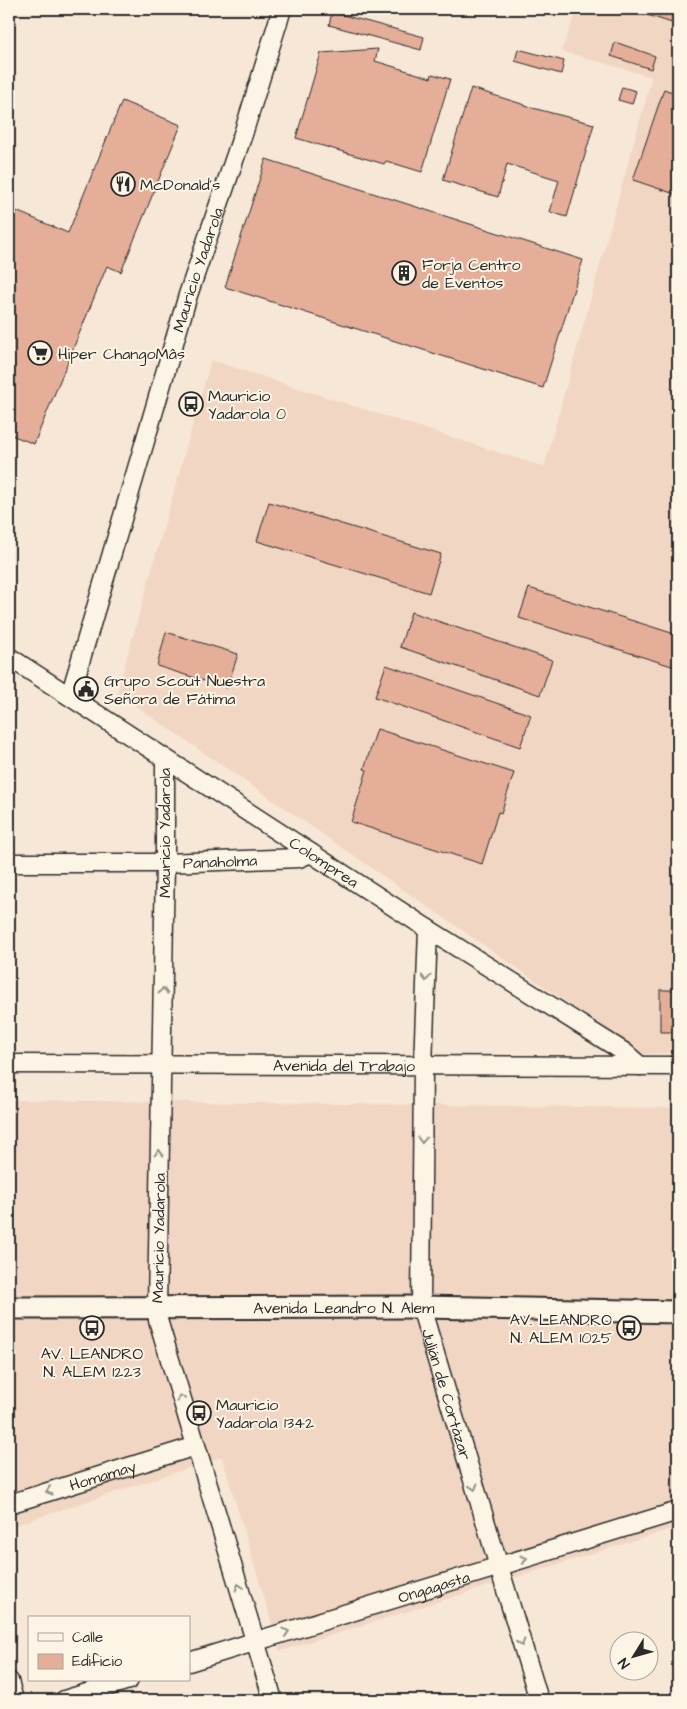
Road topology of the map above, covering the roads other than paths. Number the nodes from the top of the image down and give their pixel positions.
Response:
1 (279, 11) edge
2 (9, 657) edge
3 (70, 696) junction
4 (165, 759) junction
5 (312, 853) junction
6 (9, 863) edge
7 (165, 863) junction
8 (428, 929) junction
9 (9, 1064) edge
10 (161, 1065) junction
11 (423, 1066) junction
12 (640, 1066) junction
13 (678, 1066) edge
14 (156, 1307) junction
15 (420, 1307) junction
16 (9, 1308) edge
17 (678, 1312) edge
18 (196, 1446) junction
19 (9, 1504) edge
20 (678, 1511) edge
21 (498, 1567) junction
22 (255, 1642) junction
23 (190, 1662) edge
24 (9, 1681) edge
25 (122, 1682) edge
26 (14, 1700) edge
27 (64, 1700) edge
28 (273, 1700) edge
29 (539, 1700) edge

1 - 3 street, Mauricio Yadarola
2 - 3 street, Colomprea
3 - 4 street, Colomprea
4 - 5 street, Colomprea
4 - 7 street, Mauricio Yadarola
5 - 7 street, Panaholma
5 - 8 street, Colomprea
6 - 7 street, Panaholma
10 -> 7 street, Mauricio Yadarola
8 -> 11 street, Julián de Cortázar
8 - 12 street, Colomprea
9 - 10 street, Avenida del Trabajo
10 - 11 street, Avenida del Trabajo
14 -> 10 street, Mauricio Yadarola
11 - 12 street, Avenida del Trabajo
11 -> 15 street, Julián de Cortázar
12 - 13 street, Avenida del Trabajo
14 - 15 main road, Avenida Leandro N. Alem
14 - 16 main road, Avenida Leandro N. Alem
18 -> 14 street, Mauricio Yadarola
15 - 17 main road, Avenida Leandro N. Alem
15 -> 21 street, Julián de Cortázar
18 -> 19 street, Homamay
22 -> 18 street, Mauricio Yadarola
21 -> 20 street, Ongagasta
22 -> 21 street, Ongagasta
21 -> 29 street, Julián de Cortázar
22 - 23 street, Ongagasta
22 - 28 street, Mauricio Yadarola
24 - 26 street
25 - 27 street

